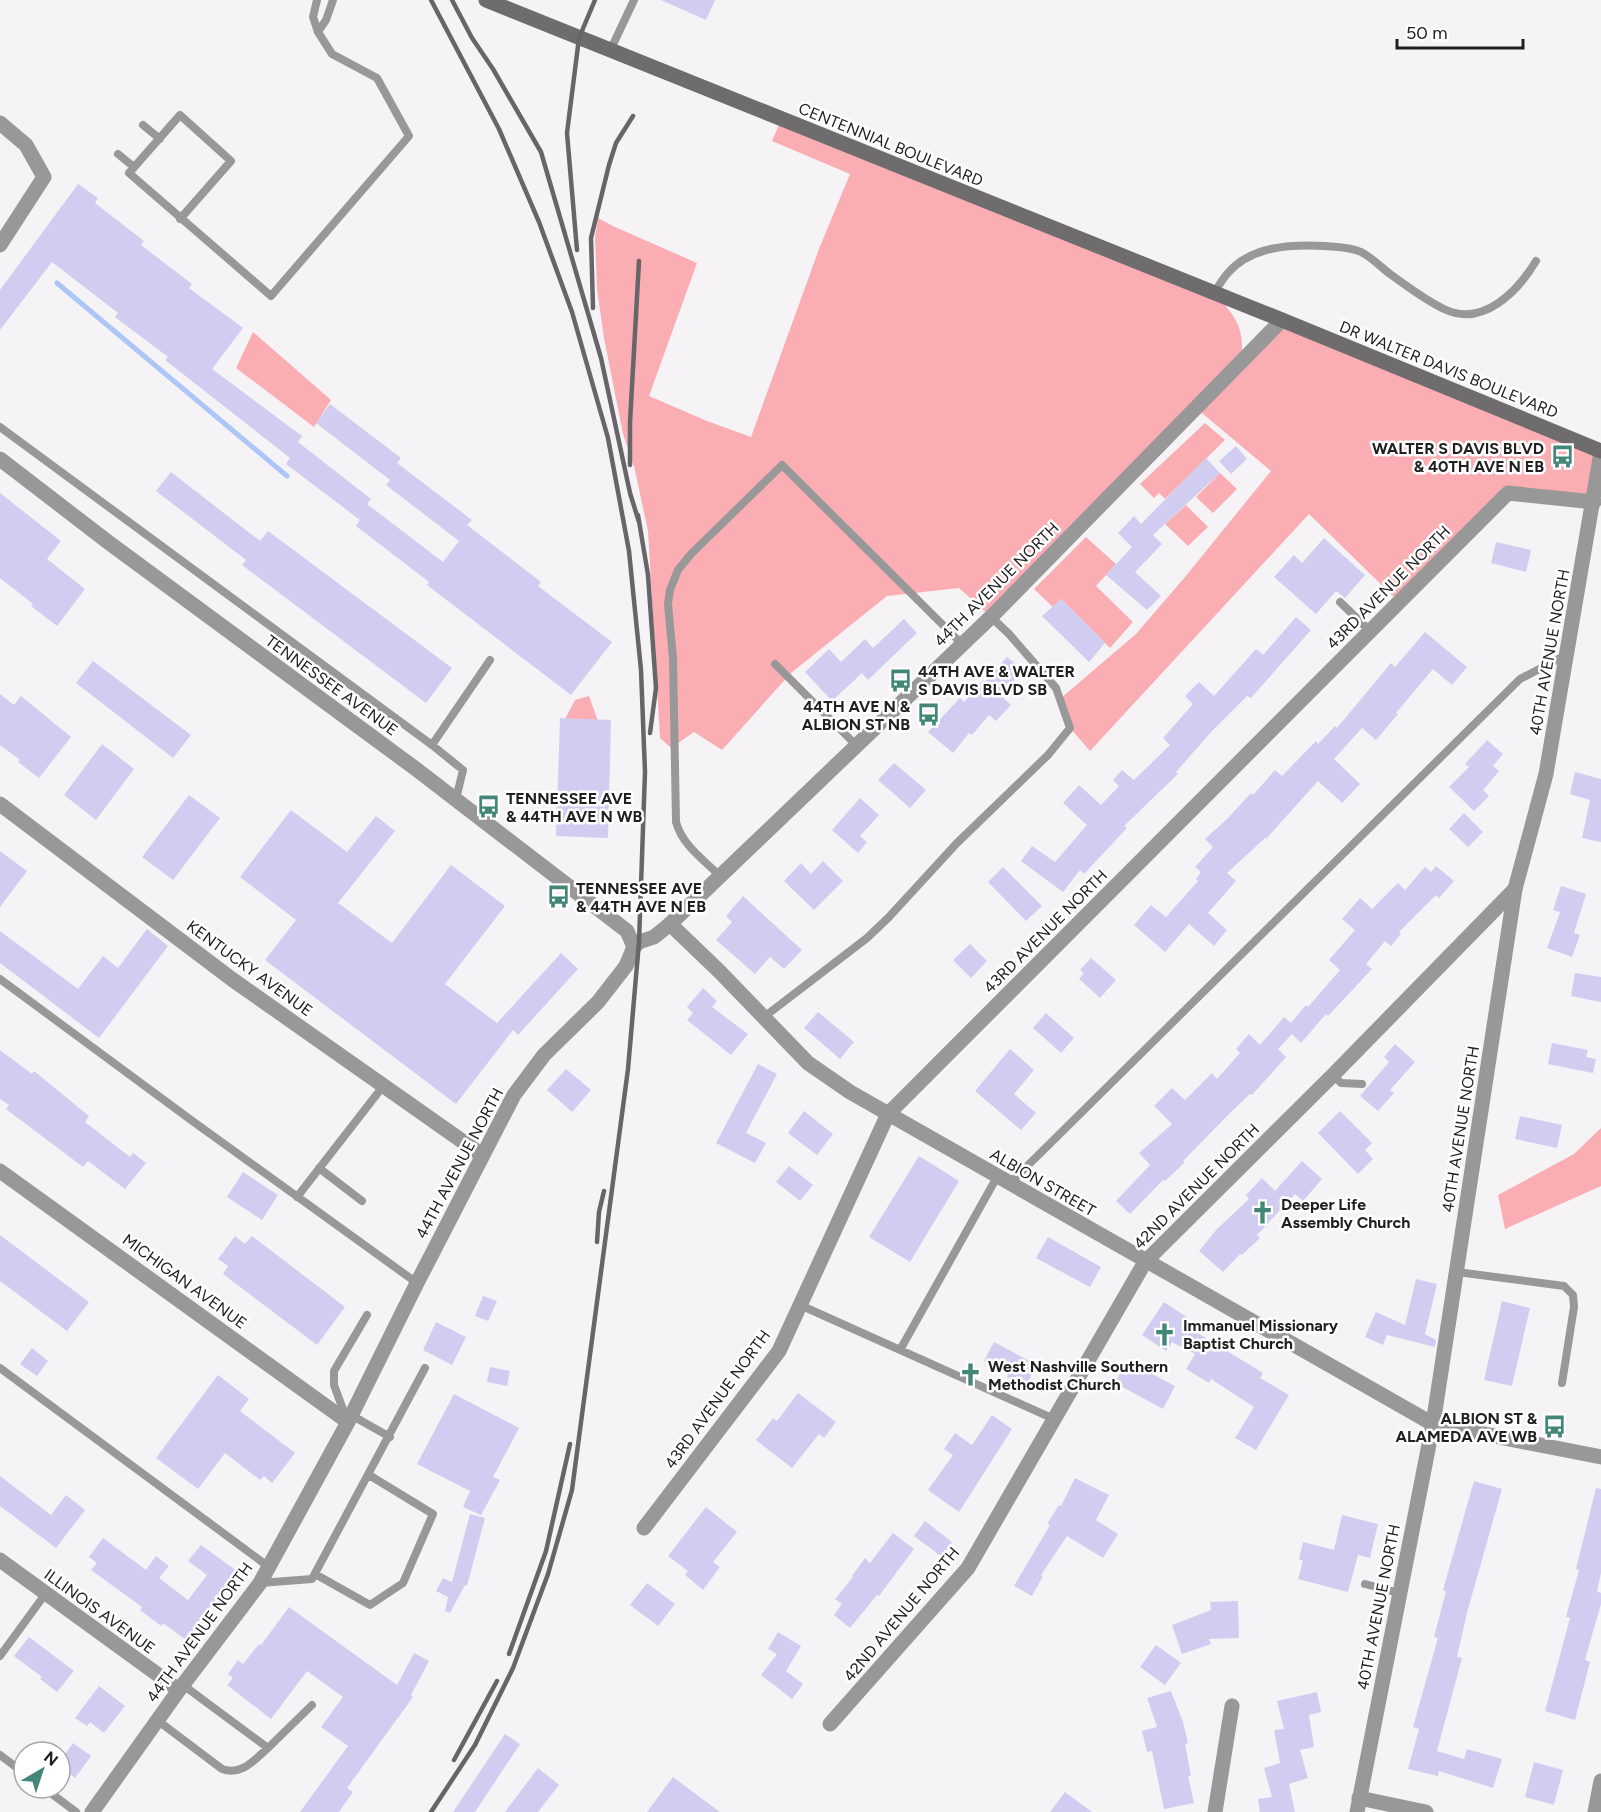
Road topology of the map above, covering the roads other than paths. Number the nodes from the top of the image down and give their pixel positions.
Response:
1 (317, 0) edge
2 (333, 0) edge
3 (486, 0) edge
4 (634, 0) edge
5 (318, 32) junction
6 (610, 51) junction
7 (0, 123) edge
8 (143, 125) dead end
9 (160, 139) junction
10 (118, 154) dead end
11 (134, 167) junction
12 (180, 219) junction
13 (0, 245) edge
14 (1536, 261) dead end
15 (1214, 293) junction
16 (1282, 320) junction
17 (0, 427) edge
18 (1601, 452) edge
19 (0, 459) edge
20 (1594, 501) junction
21 (1340, 602) dead end
22 (991, 617) junction
23 (1370, 631) junction
24 (962, 644) junction
25 (1567, 654) junction
26 (490, 660) dead end
27 (775, 664) dead end
28 (432, 745) junction
29 (856, 746) junction
30 (456, 799) junction
31 (0, 804) edge
32 (720, 876) junction
33 (1515, 889) junction
34 (670, 924) junction
35 (634, 947) junction
36 (0, 979) edge
37 (764, 1017) junction
38 (1333, 1074) junction
39 (1362, 1084) dead end
40 (384, 1086) junction
41 (888, 1114) junction
42 (482, 1155) junction
43 (319, 1168) junction
44 (0, 1170) edge
45 (1003, 1180) junction
46 (297, 1197) junction
47 (362, 1201) dead end
48 (1145, 1262) junction
49 (1457, 1272) junction
50 (417, 1283) junction
51 (800, 1305) junction
52 (367, 1315) dead end
53 (900, 1350) junction
54 (0, 1368) edge
55 (425, 1368) dead end
56 (1562, 1383) dead end
57 (350, 1419) junction
58 (1054, 1419) junction
59 (1433, 1424) junction
60 (390, 1437) junction
61 (1601, 1457) edge
62 (369, 1475) junction
63 (644, 1528) dead end
64 (0, 1560) edge
65 (269, 1567) junction
66 (315, 1574) junction
67 (260, 1583) junction
68 (1365, 1584) dead end
69 (46, 1593) junction
70 (1398, 1593) junction
71 (0, 1656) edge
72 (181, 1688) junction
73 (312, 1705) dead end
74 (1232, 1707) dead end
75 (158, 1720) junction
76 (830, 1724) dead end
77 (268, 1748) junction
78 (1601, 1781) edge
79 (60, 1800) edge
80 (1358, 1805) edge
81 (76, 1812) edge
82 (92, 1812) edge
83 (1215, 1812) edge
84 (1426, 1812) edge
85 (1595, 1812) edge

1 - 5 lane
2 - 5 lane
3 - 6 main road, CENTENNIAL BOULEVARD
4 - 6 lane
5 - 12 lane
6 - 15 main road, CENTENNIAL BOULEVARD
7 - 13 street
8 - 9 lane
9 - 11 lane
9 - 12 lane
10 - 11 lane
11 - 12 lane
14 - 15 lane
15 - 16 main road, CENTENNIAL BOULEVARD
16 - 18 main road, DR WALTER DAVIS BOULEVARD
16 - 22 street, 44TH AVENUE NORTH
17 - 28 lane
18 - 20 street, 40TH AVENUE NORTH
19 - 30 street, TENNESSEE AVENUE
20 - 23 street, 43RD AVENUE NORTH
20 - 25 street, 40TH AVENUE NORTH
21 - 23 lane
22 - 24 street, 44TH AVENUE NORTH
22 - 37 lane
23 - 41 street, 43RD AVENUE NORTH
24 - 29 street, 44TH AVENUE NORTH
24 - 32 lane
25 - 33 street, 40TH AVENUE NORTH
25 - 45 lane
26 - 28 lane
27 - 29 lane
28 - 30 lane
29 - 32 street, 44TH AVENUE NORTH
30 - 35 street, TENNESSEE AVENUE
31 - 40 street, KENTUCKY AVENUE
32 - 34 street, 44TH AVENUE NORTH
33 - 38 street, 42ND AVENUE NORTH
33 - 49 street, 40TH AVENUE NORTH
34 - 35 street, 44TH AVENUE NORTH
34 - 37 street, ALBION STREET
35 - 42 street, 44TH AVENUE NORTH
36 - 46 lane
37 - 41 street, ALBION STREET
38 - 39 lane
38 - 48 street, 42ND AVENUE NORTH
40 - 42 street, KENTUCKY AVENUE
40 - 43 lane
41 - 45 street, ALBION STREET
41 - 51 street, 43RD AVENUE NORTH
42 - 50 street, 44TH AVENUE NORTH
43 - 46 lane
43 - 47 lane
44 - 57 street, MICHIGAN AVENUE
45 - 48 street, ALBION STREET
45 - 53 lane
46 - 50 lane
48 - 58 street, 42ND AVENUE NORTH
48 - 59 street, ALBION STREET
49 - 56 lane
49 - 59 street, 40TH AVENUE NORTH
50 - 57 street, 44TH AVENUE NORTH
51 - 53 lane
51 - 63 street, 43RD AVENUE NORTH
52 - 57 lane
53 - 58 lane
54 - 65 lane
55 - 60 lane
57 - 60 lane
57 - 65 street, 44TH AVENUE NORTH
58 - 76 street, 42ND AVENUE NORTH
59 - 61 street, ALBION STREET
59 - 70 street, 40TH AVENUE NORTH
60 - 62 lane
62 - 66 lane
62 - 66 lane
64 - 69 street, ILLINOIS AVENUE
65 - 67 street, 44TH AVENUE NORTH
66 - 67 lane
67 - 72 street, 44TH AVENUE NORTH
68 - 70 lane
69 - 71 lane
69 - 72 street, ILLINOIS AVENUE
70 - 80 street, 40TH AVENUE NORTH
72 - 75 street, 44TH AVENUE NORTH
72 - 77 lane
73 - 77 lane
74 - 83 street
75 - 77 lane
75 - 82 street, 44TH AVENUE NORTH
78 - 85 street
79 - 81 lane
80 - 84 street

